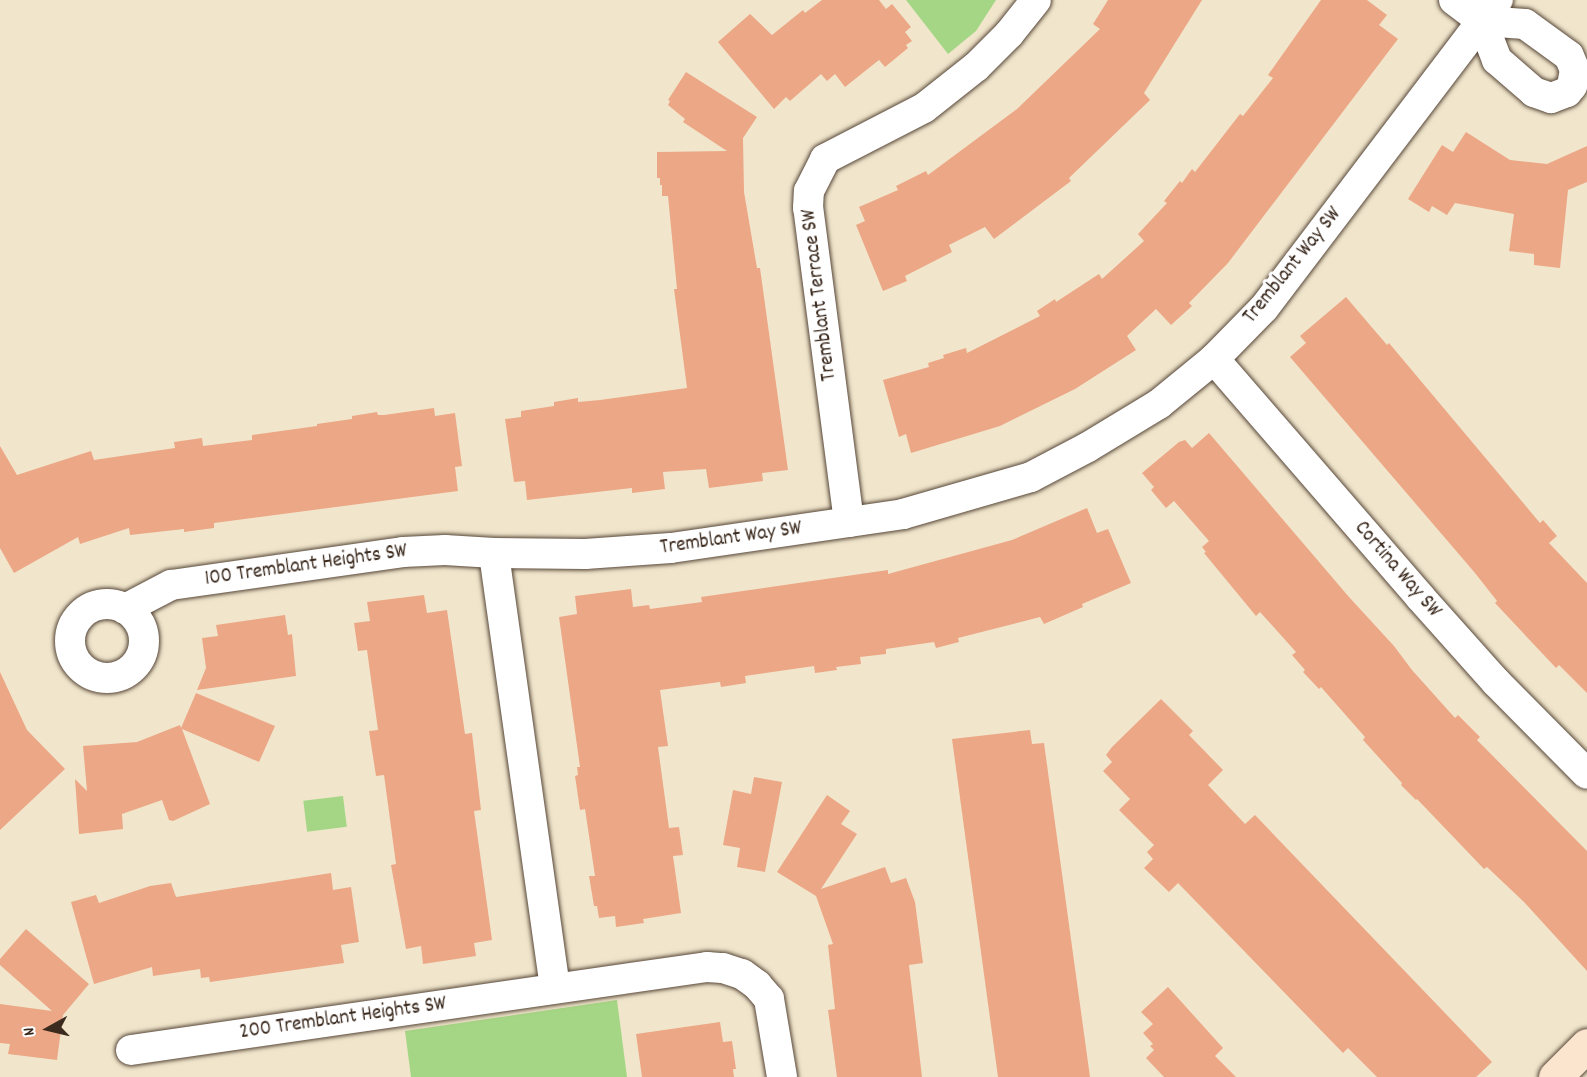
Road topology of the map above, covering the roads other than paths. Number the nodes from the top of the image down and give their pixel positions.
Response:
1 (1036, 0) edge
2 (1454, 0) edge
3 (1490, 10) edge
4 (1214, 358) junction
5 (849, 522) junction
6 (494, 553) junction
7 (125, 609) dead end
8 (1587, 774) edge
9 (555, 988) junction
10 (1587, 1045) edge
11 (131, 1050) dead end
12 (782, 1077) edge
13 (1555, 1077) edge

1 - 5 street, Tremblant Terrace SW
2 - 3 street
3 - 4 street, Tremblant Way SW
4 - 5 street, Tremblant Way SW
4 - 8 street, Cortina Way SW
5 - 6 street, Tremblant Way SW
6 - 7 street, 100 Tremblant Heights SW
6 - 9 street
9 - 11 street, 200 Tremblant Heights SW
9 - 12 street
10 - 13 street

